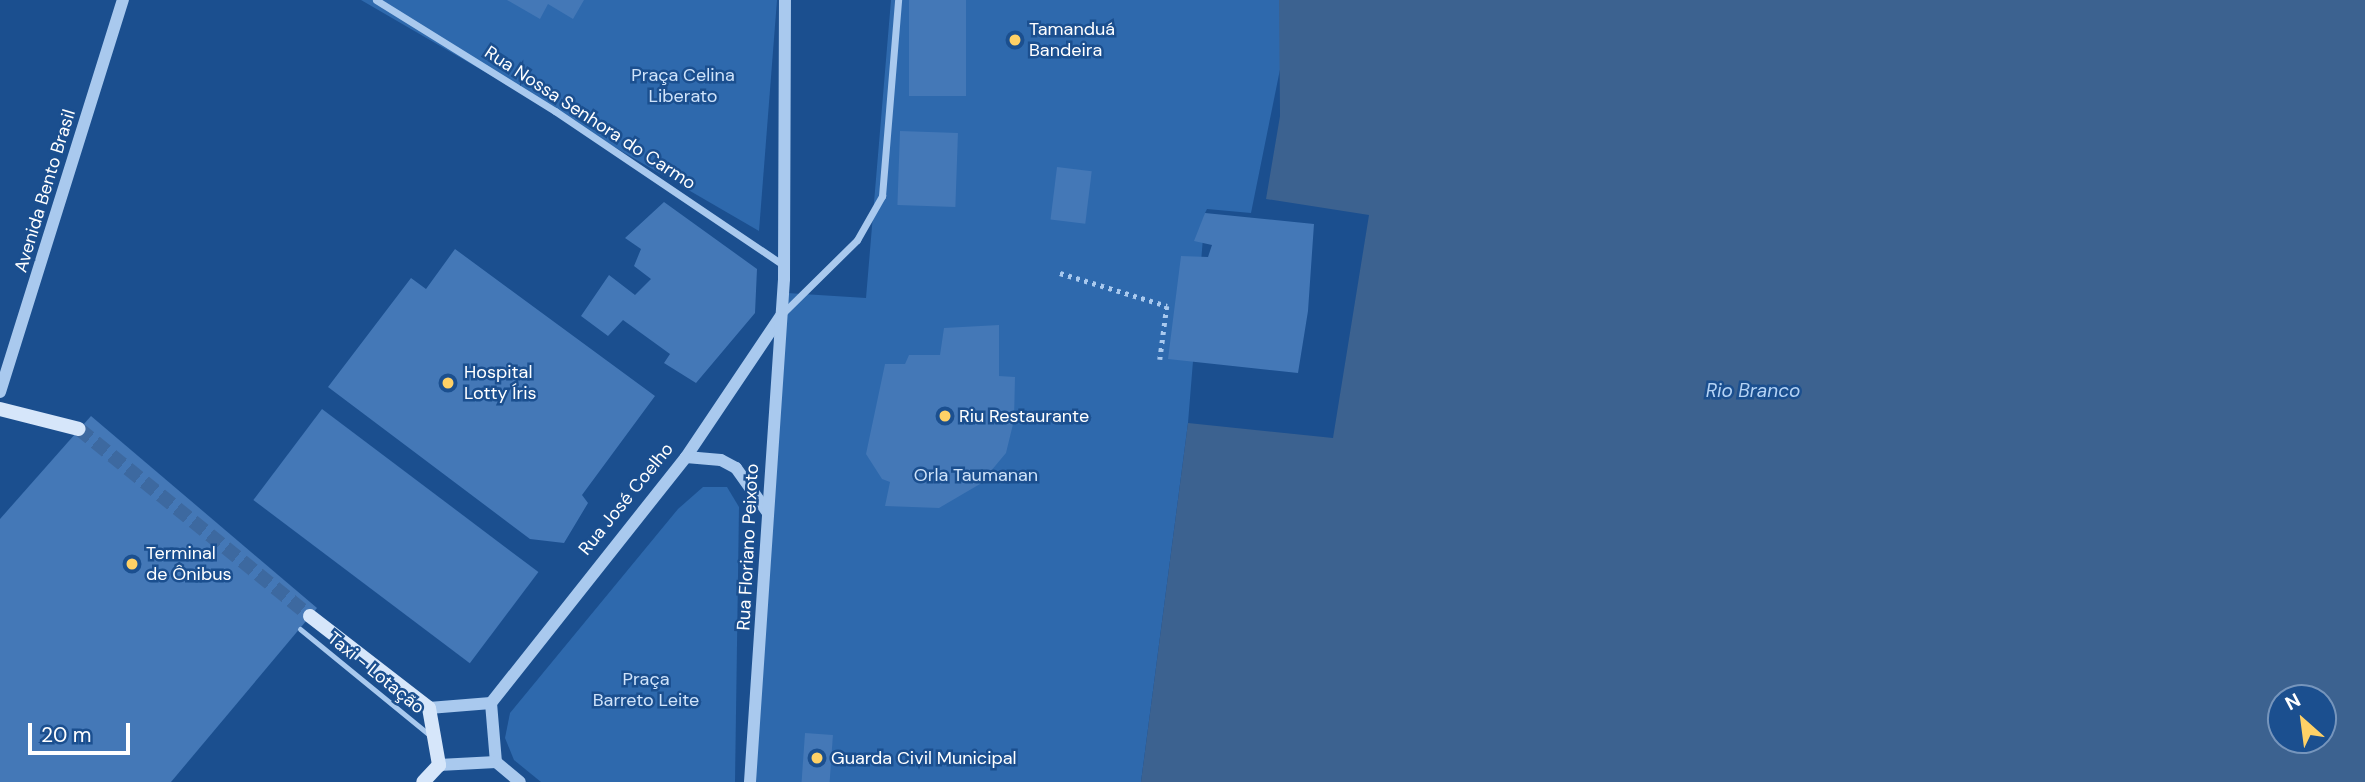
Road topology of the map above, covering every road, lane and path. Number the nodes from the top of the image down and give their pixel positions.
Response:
1 (123, 0) edge
2 (376, 0) edge
3 (785, 0) edge
4 (898, 0) edge
5 (785, 266) junction
6 (1060, 273) dead end
7 (782, 313) junction
8 (1160, 360) dead end
9 (0, 392) edge
10 (0, 409) edge
11 (79, 429) tunnel mouth
12 (686, 457) junction
13 (769, 516) junction
14 (310, 616) tunnel mouth
15 (300, 629) dead end
16 (491, 703) junction
17 (429, 708) junction
18 (434, 738) junction
19 (496, 762) junction
20 (439, 765) junction
21 (423, 782) edge
22 (520, 782) edge
23 (750, 782) edge

1 - 9 street, Avenida Bento Brasil
2 - 5 street, Rua Nossa Senhora do Carmo
3 - 5 street, Rua Floriano Peixoto
4 - 7 street
5 - 7 street, Rua Floriano Peixoto
6 - 8 path
7 - 12 street, Rua José Coelho
7 - 13 street, Rua Floriano Peixoto
10 - 11 main road
12 - 13 street
12 - 16 street, Rua José Coelho
13 - 23 street, Rua Floriano Peixoto
14 - 17 main road
15 - 18 lane, Taxi - Lotação
16 - 17 street
16 - 19 street
17 - 18 main road
18 - 20 main road
19 - 20 street
19 - 22 street
20 - 21 main road

